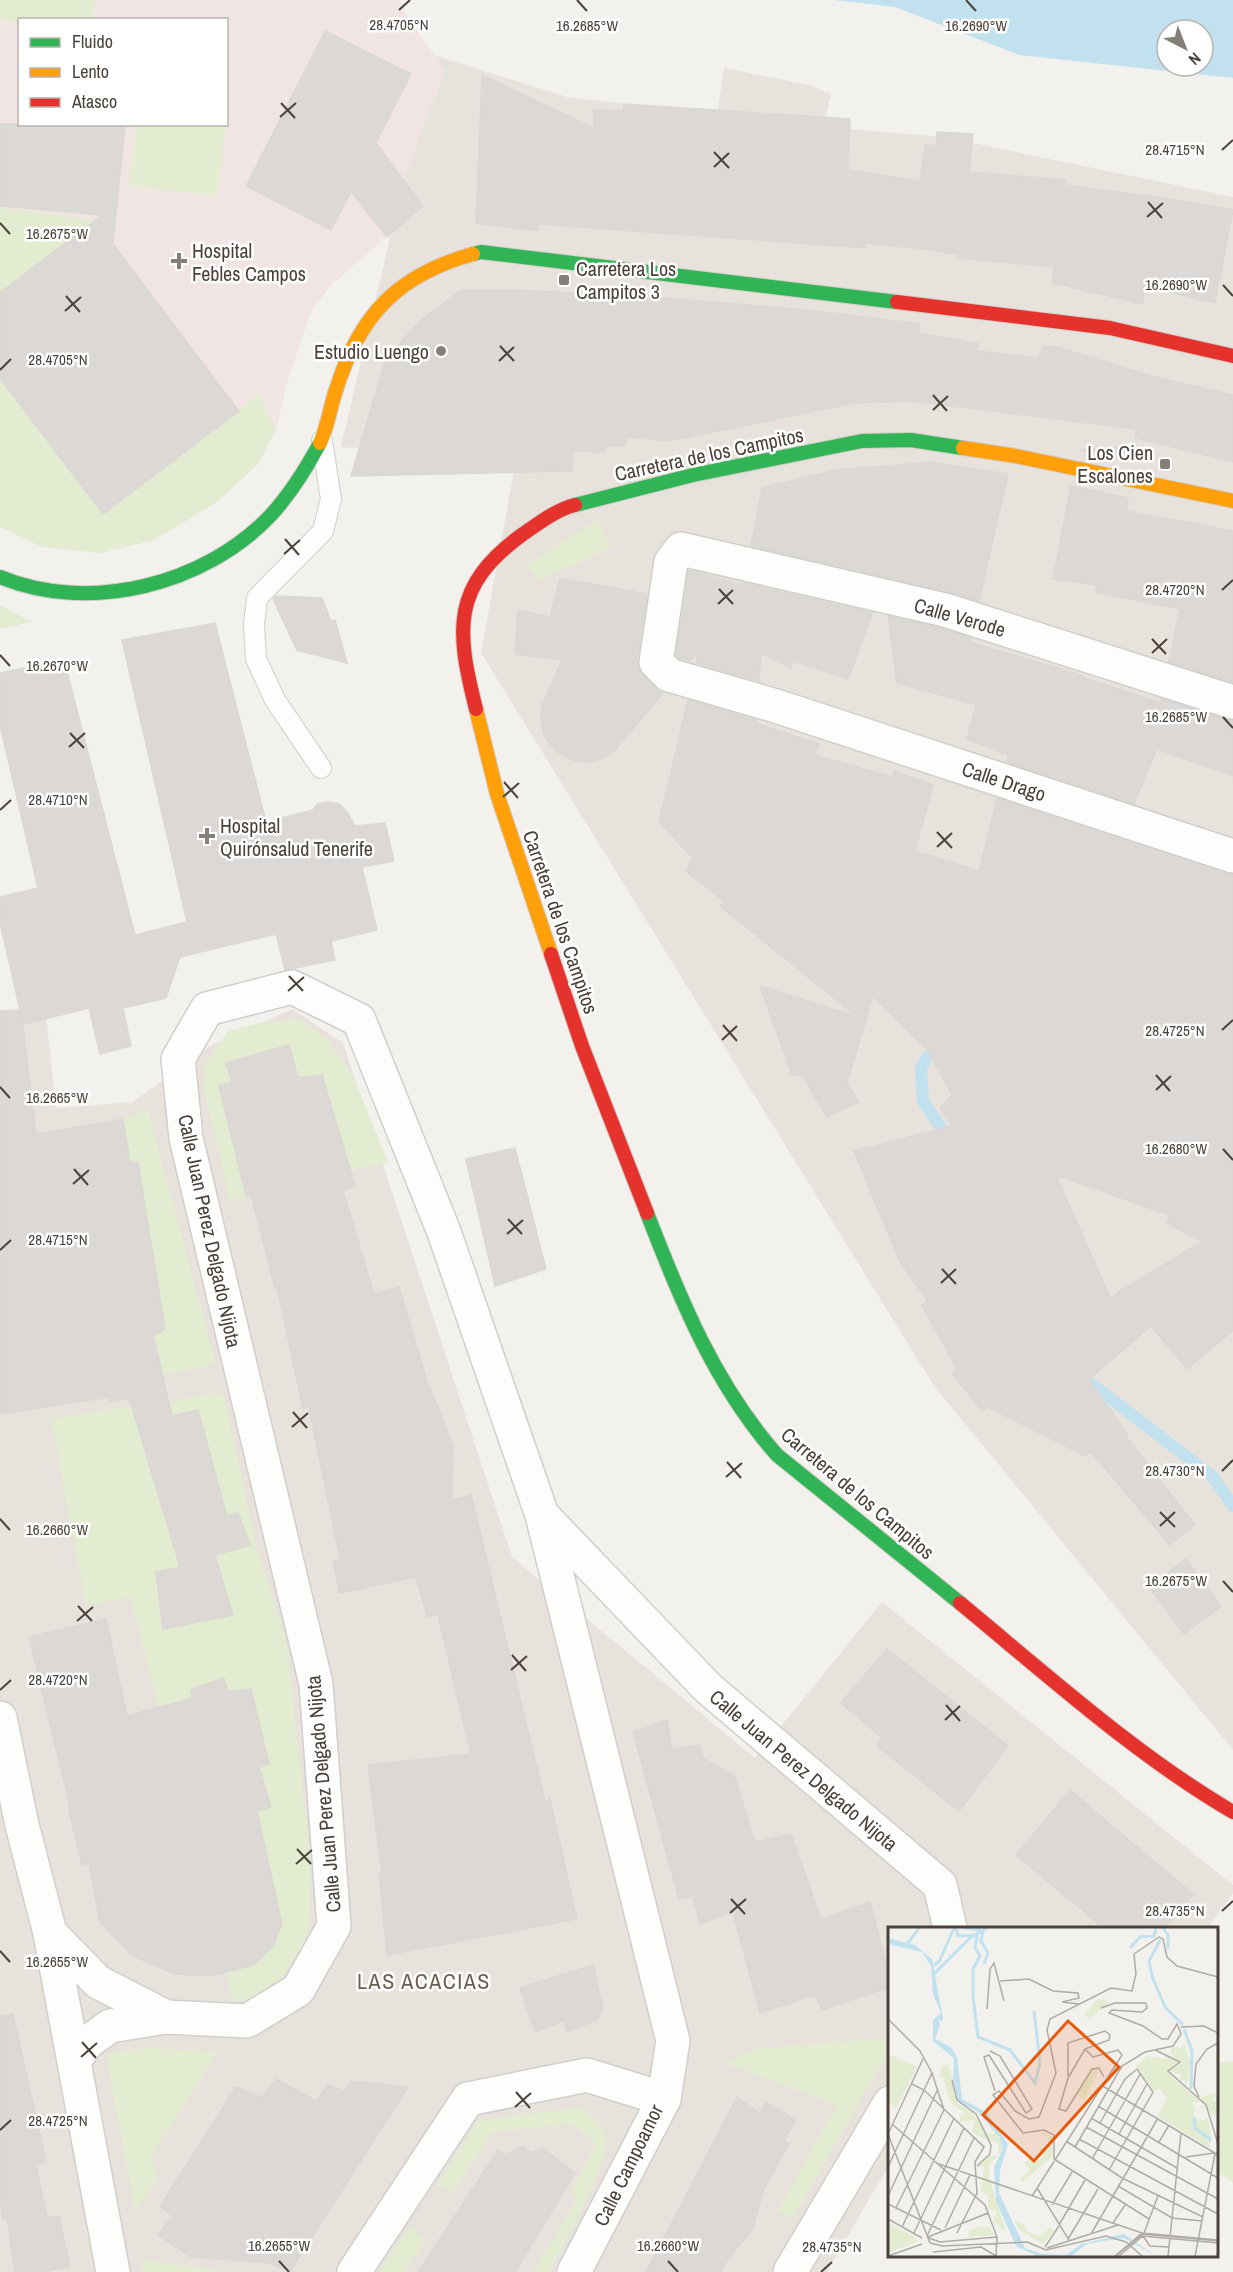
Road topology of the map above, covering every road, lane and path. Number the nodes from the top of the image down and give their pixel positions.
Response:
1 (1233, 356) edge
2 (322, 438) junction
3 (1233, 501) edge
4 (681, 549) joint
5 (0, 577) edge
6 (1233, 702) edge
7 (321, 768) dead end
8 (1233, 856) edge
9 (542, 1515) junction
10 (0, 1718) edge
11 (1233, 1812) edge
12 (11, 1828) edge
13 (950, 1927) edge
14 (50, 1933) junction
15 (166, 2017) junction
16 (74, 2060) junction
17 (664, 2099) junction
18 (888, 2106) edge
19 (113, 2272) edge
20 (354, 2272) edge
21 (574, 2272) edge
22 (790, 2272) edge

1 - 2 main road
2 - 5 main road
2 - 7 lane
3 - 11 main road, Carretera de los Campitos
4 - 6 street, Calle Verode
4 - 8 street, Calle Drago
9 - 13 street, Calle Juan Perez Delgado Nijota
9 - 15 street, Calle Juan Perez Delgado Nijota
9 - 17 street, Calle Juan Perez Delgado Nijota
10 - 12 street
12 - 14 street
14 - 15 street, Calle Juan Perez Delgado Nijota
14 - 16 street
15 - 16 street, Calle Juan Perez Delgado Nijota
16 - 19 street
17 - 20 street, Calle Campoamor
17 - 21 street, Calle Campoamor
18 - 22 street

